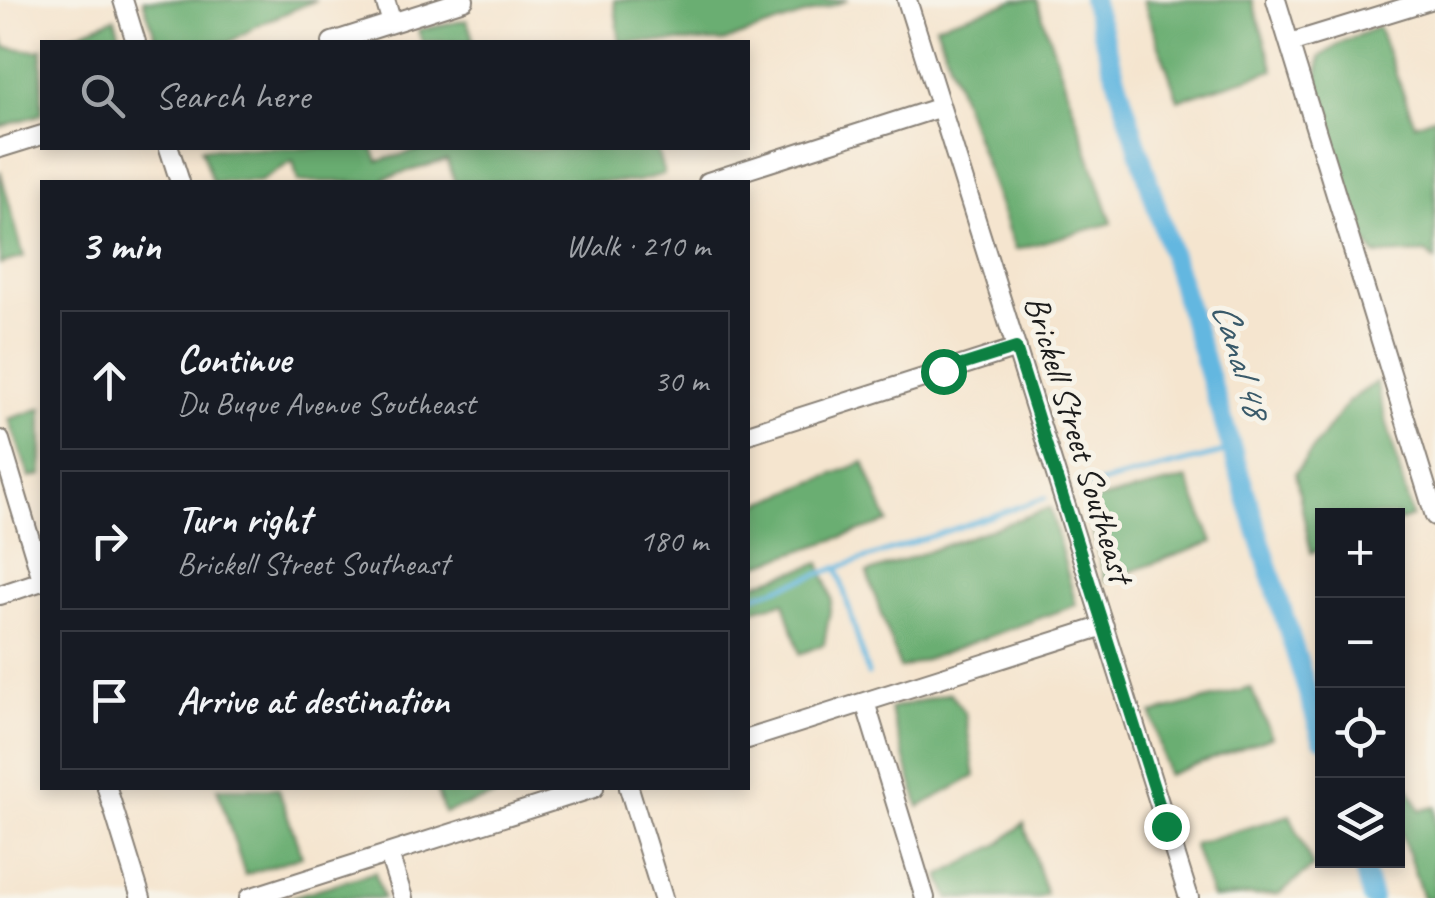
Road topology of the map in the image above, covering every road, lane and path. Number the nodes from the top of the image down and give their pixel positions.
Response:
1 (123, 0) edge
2 (385, 0) edge
3 (464, 0) edge
4 (907, 0) edge
5 (1276, 0) edge
6 (1430, 0) edge
7 (392, 23) junction
8 (135, 40) edge
9 (338, 40) edge
10 (1290, 43) junction
11 (941, 107) junction
12 (40, 136) edge
13 (0, 148) edge
14 (170, 150) edge
15 (179, 180) edge
16 (714, 180) edge
17 (1016, 348) junction
18 (750, 433) edge
19 (0, 440) edge
20 (1435, 516) edge
21 (40, 573) edge
22 (40, 581) edge
23 (0, 594) edge
24 (1104, 626) junction
25 (865, 702) junction
26 (750, 738) edge
27 (108, 790) edge
28 (588, 790) edge
29 (629, 790) edge
30 (389, 854) junction
31 (141, 898) edge
32 (249, 898) edge
33 (402, 898) edge
34 (663, 898) edge
35 (925, 898) edge
36 (1189, 898) edge

1 - 8 street
2 - 7 street
3 - 7 street
4 - 11 street, Brickell Street Southeast
5 - 10 street
6 - 10 street
7 - 9 street
10 - 20 street
11 - 16 street
11 - 17 street, Brickell Street Southeast
12 - 13 street
14 - 15 street
17 - 18 street
17 - 24 street, Brickell Street Southeast
19 - 21 street
22 - 23 street
24 - 25 street
24 - 36 street, Brickell Street Southeast
25 - 26 street
25 - 35 street
27 - 31 street
28 - 30 street
29 - 34 street
30 - 32 street
30 - 33 street

